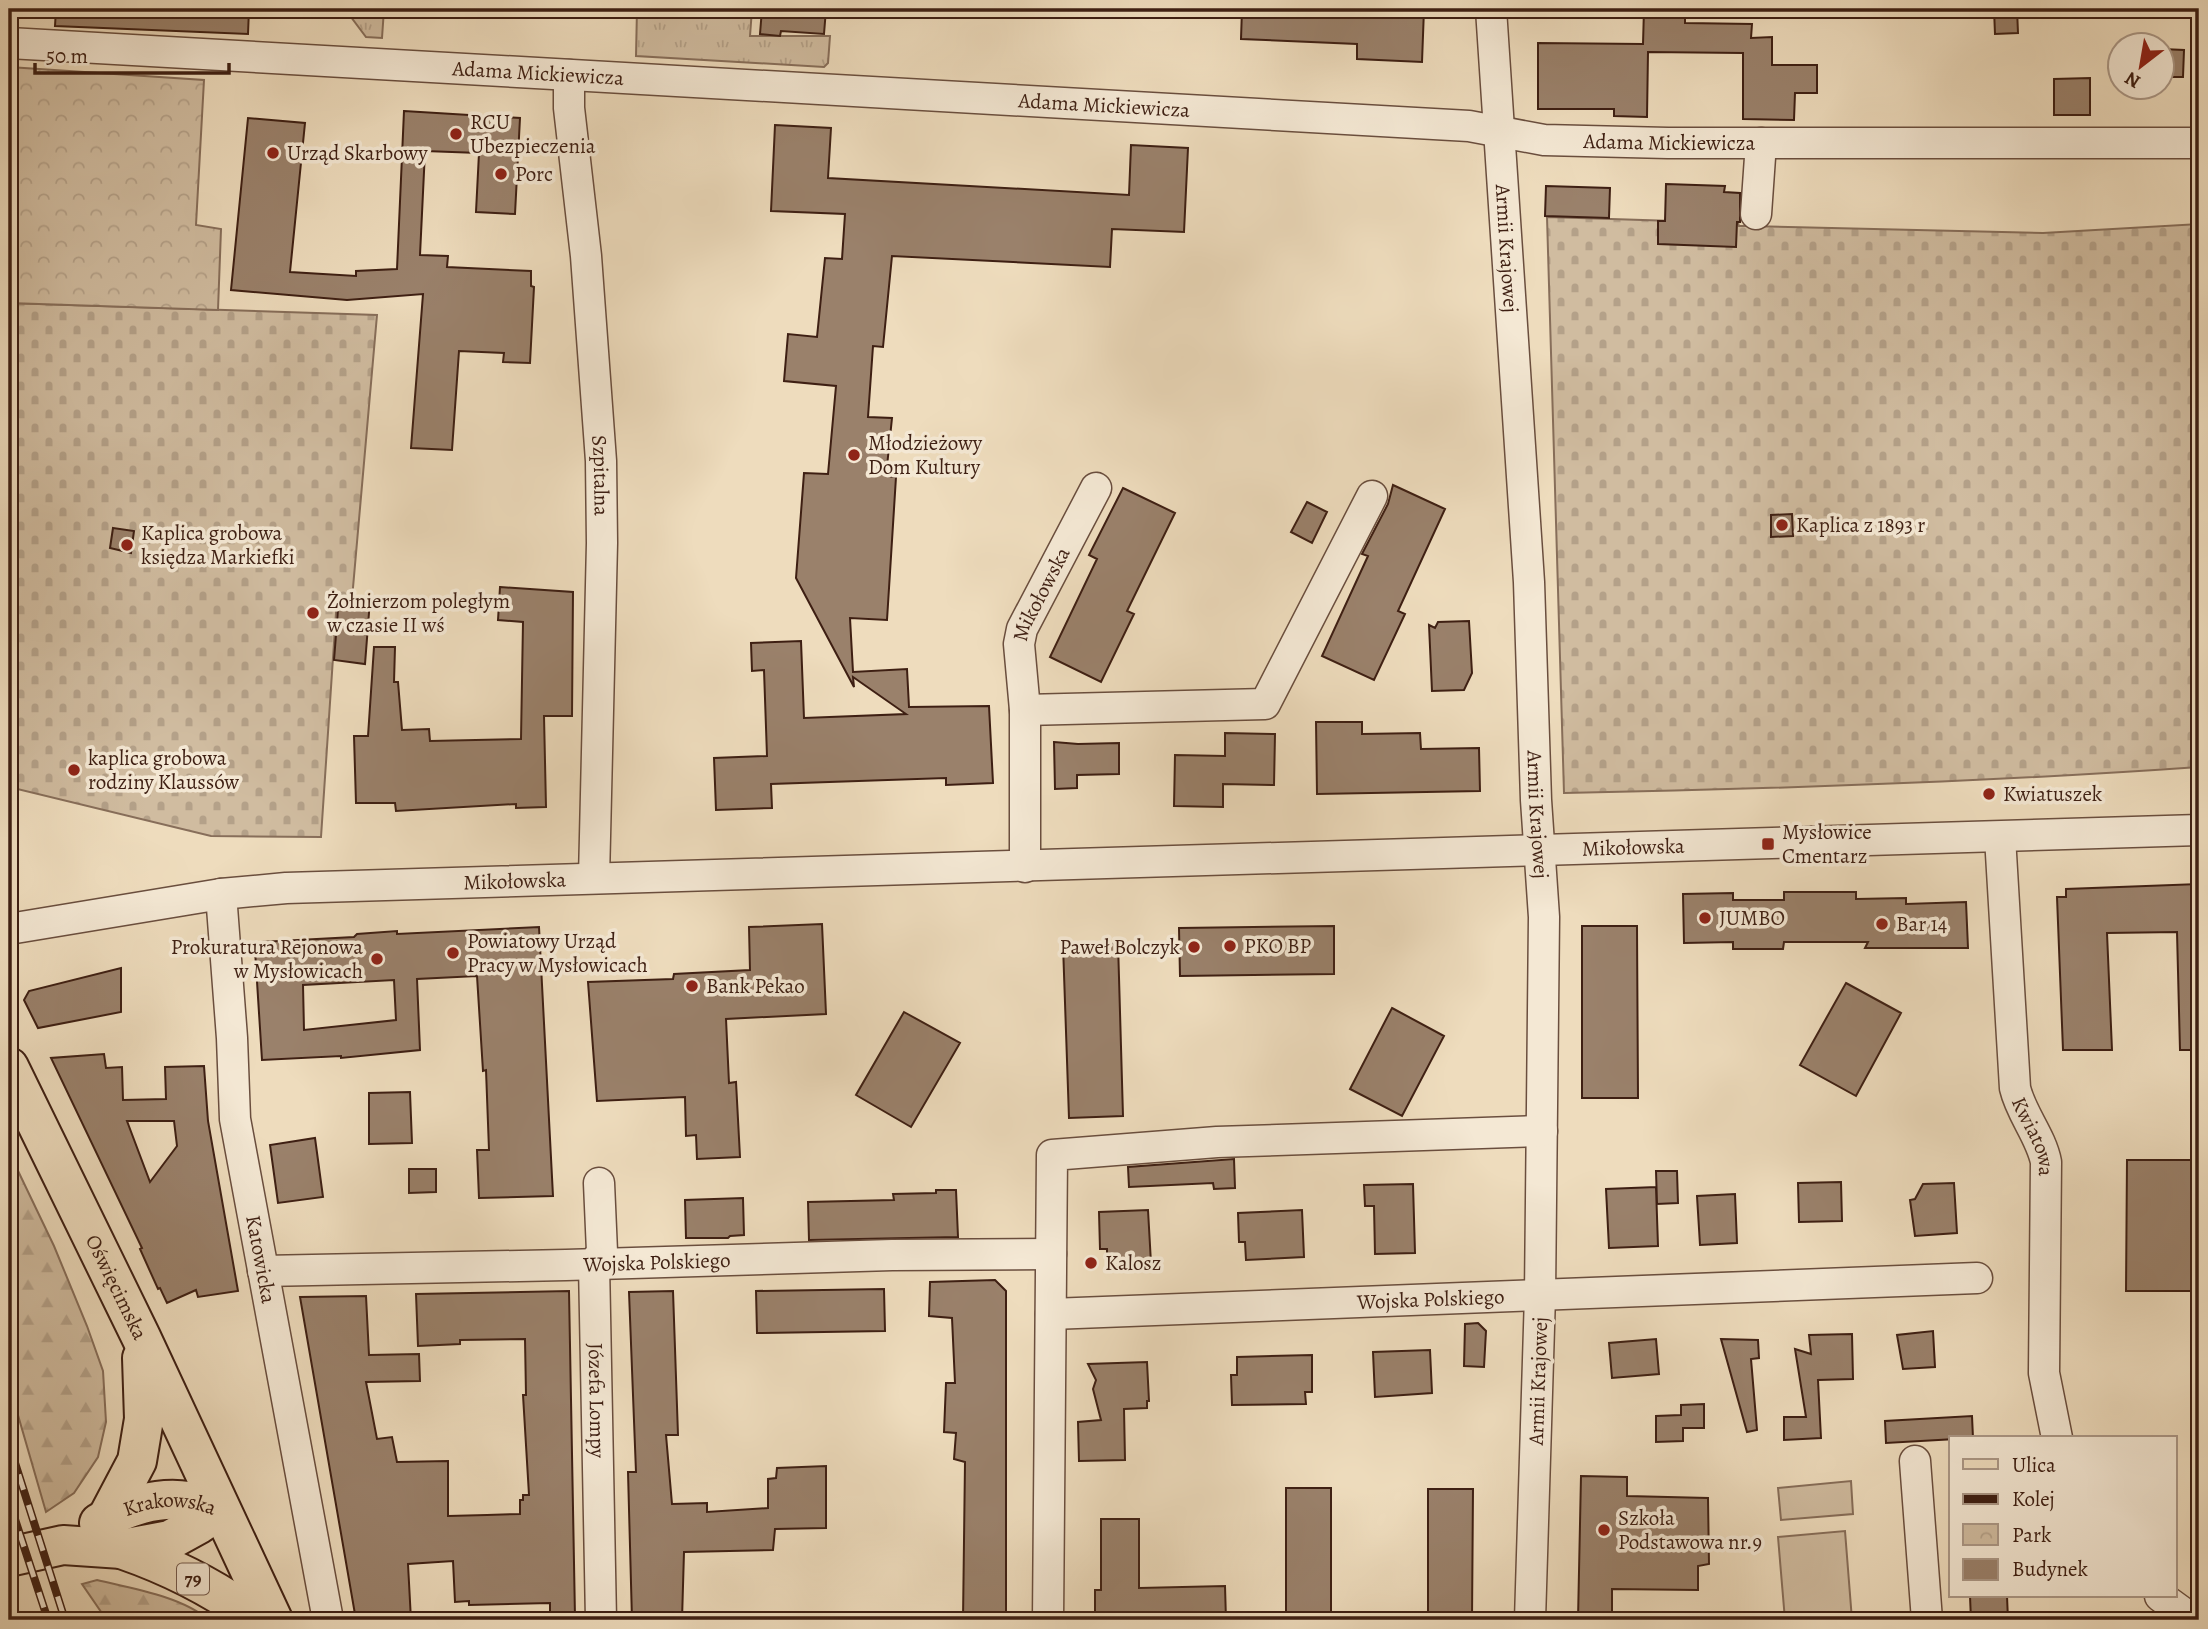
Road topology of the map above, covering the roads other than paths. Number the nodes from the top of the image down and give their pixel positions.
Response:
1 (1491, 9) edge
2 (9, 43) edge
3 (569, 75) junction
4 (1499, 131) junction
5 (1760, 143) junction
6 (2199, 143) edge
7 (1756, 214) dead end
8 (1097, 488) dead end
9 (1372, 496) dead end
10 (1025, 710) junction
11 (2199, 830) edge
12 (2000, 837) junction
13 (1540, 851) junction
14 (1025, 867) junction
15 (594, 878) junction
16 (220, 894) junction
17 (9, 929) edge
18 (9, 1067) edge
19 (1542, 1131) junction
20 (599, 1183) dead end
21 (1051, 1254) junction
22 (594, 1265) junction
23 (262, 1271) junction
24 (1977, 1278) dead end
25 (1541, 1295) junction
26 (1051, 1314) junction
27 (141, 1337) junction
28 (2057, 1436) edge
29 (1915, 1461) dead end
30 (220, 1510) junction
31 (115, 1533) junction
32 (9, 1557) edge
33 (2163, 1598) edge
34 (258, 1620) edge
35 (273, 1620) edge
36 (328, 1620) edge
37 (601, 1620) edge
38 (1048, 1620) edge
39 (1530, 1620) edge
40 (1927, 1620) edge
41 (2193, 1620) edge

1 - 4 street, Armii Krajowej
2 - 3 street, Adama Mickiewicza
3 - 4 street, Adama Mickiewicza
3 - 15 street, Szpitalna
4 - 5 street, Adama Mickiewicza
4 - 13 street, Armii Krajowej
5 - 6 street, Adama Mickiewicza
5 - 7 street
8 - 10 street, Mikołowska
9 - 10 street
10 - 14 street, Mikołowska
11 - 12 street, Mikołowska
12 - 13 street, Mikołowska
12 - 28 street, Kwiatowa
13 - 14 street, Mikołowska
13 - 19 street, Armii Krajowej
14 - 15 street, Mikołowska
15 - 16 street, Mikołowska
16 - 17 street, Mikołowska
16 - 23 street, Katowicka
18 - 27 main road, Oświęcimska
19 - 21 street
19 - 25 street, Armii Krajowej
20 - 22 street, Józefa Lompy
21 - 22 street, Wojska Polskiego
21 - 26 street
22 - 23 street, Wojska Polskiego
22 - 37 street, Józefa Lompy
23 - 36 street, Katowicka
24 - 25 street, Wojska Polskiego
25 - 26 street, Wojska Polskiego
25 - 39 street, Armii Krajowej
26 - 38 street
27 - 30 main road, Oświęcimska
27 - 31 main road
29 - 40 street
30 - 31 main road, Krakowska
30 - 35 main road
31 - 32 main road, Krakowska
31 - 34 main road, Krakowska / 79
33 - 41 street

